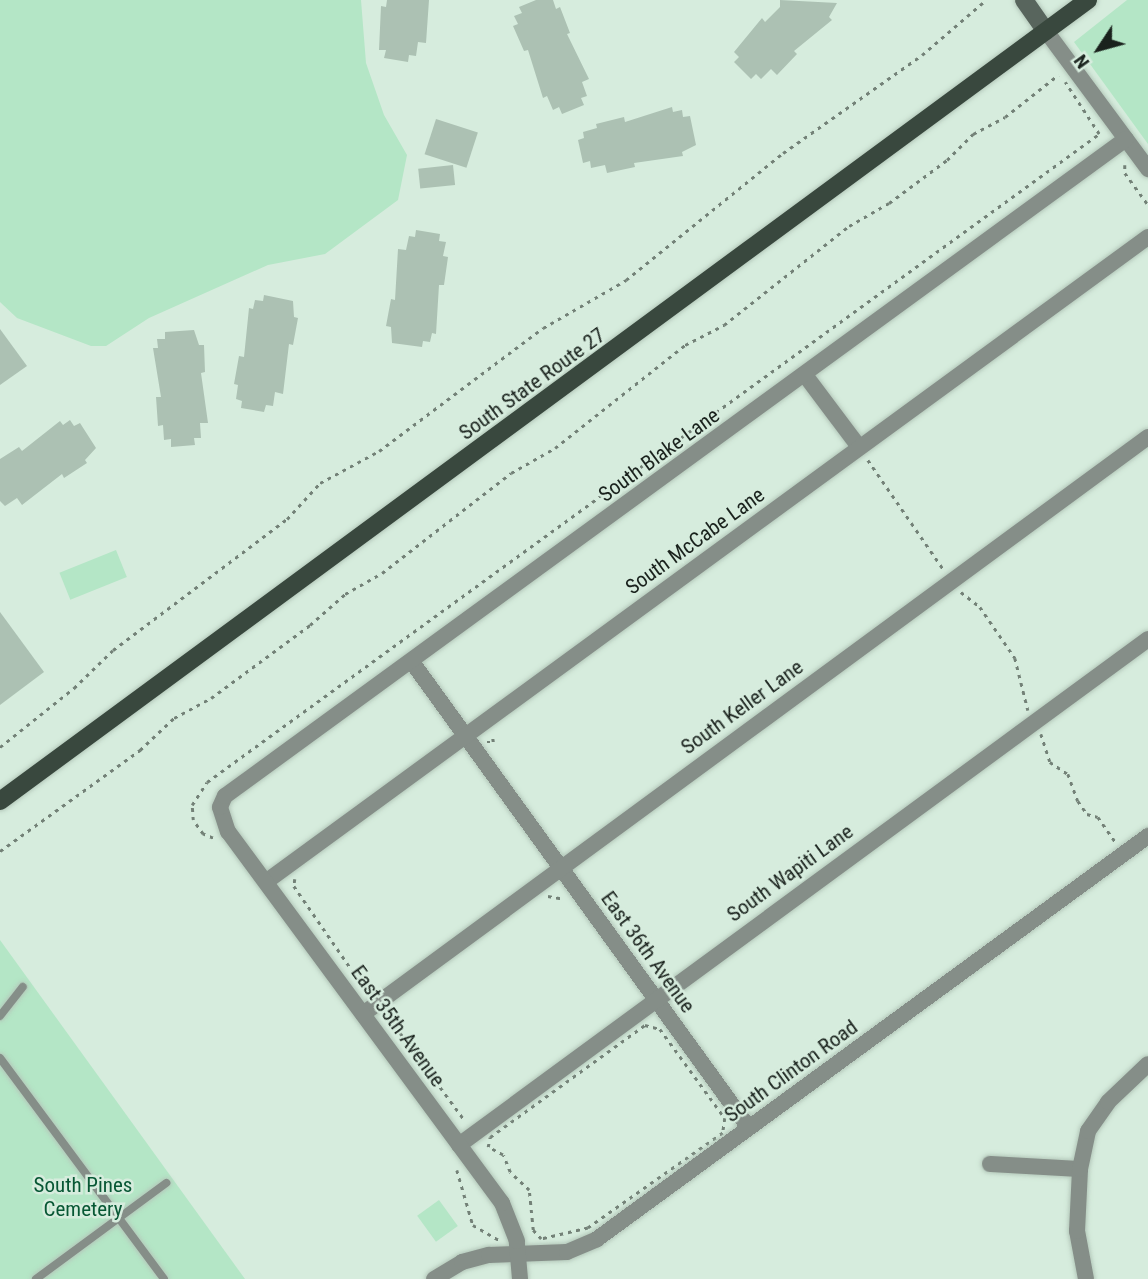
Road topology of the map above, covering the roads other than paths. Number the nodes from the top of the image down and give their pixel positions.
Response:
1 (1024, 0) edge
2 (1088, 0) edge
3 (1046, 31) junction
4 (1126, 139) junction
5 (1148, 169) edge
6 (1148, 237) edge
7 (805, 375) junction
8 (1148, 437) edge
9 (859, 447) junction
10 (1148, 639) edge
11 (412, 662) junction
12 (467, 734) junction
13 (0, 801) edge
14 (220, 807) joint
15 (1148, 836) edge
16 (559, 867) junction
17 (267, 881) junction
18 (23, 987) dead end
19 (655, 997) junction
20 (363, 1014) junction
21 (0, 1016) edge
22 (0, 1058) edge
23 (1148, 1064) edge
24 (750, 1128) junction
25 (459, 1144) junction
26 (990, 1164) dead end
27 (1080, 1169) junction
28 (166, 1183) dead end
29 (119, 1217) junction
30 (519, 1256) junction
31 (36, 1279) edge
32 (164, 1279) edge
33 (434, 1279) edge
34 (520, 1279) edge
35 (1086, 1279) edge

1 - 3 street
2 - 3 main road, South State Route 27
3 - 4 street
3 - 13 main road, South State Route 27
4 - 5 street
4 - 7 street, South Blake Lane
6 - 9 street, South McCabe Lane
7 - 9 street
7 - 11 street, South Blake Lane
8 - 16 street, South Keller Lane
9 - 12 street, South McCabe Lane
10 - 19 street, South Wapiti Lane
11 - 12 street, East 36th Avenue
11 - 14 street, South Blake Lane
12 - 16 street, East 36th Avenue
12 - 17 street, South McCabe Lane
14 - 17 street, East 35th Avenue
15 - 24 street, South Clinton Road
16 - 19 street, East 36th Avenue
16 - 20 street, South Keller Lane
17 - 20 street, East 35th Avenue
18 - 21 lane
19 - 24 street, East 36th Avenue
19 - 25 street, South Wapiti Lane
20 - 25 street, East 35th Avenue
22 - 29 lane
23 - 27 street
24 - 30 street, South Clinton Road
25 - 30 street, East 35th Avenue
26 - 27 street
27 - 35 street
28 - 29 lane
29 - 31 lane
29 - 32 lane
30 - 33 street, South Clinton Road
30 - 34 street, East 35th Avenue

